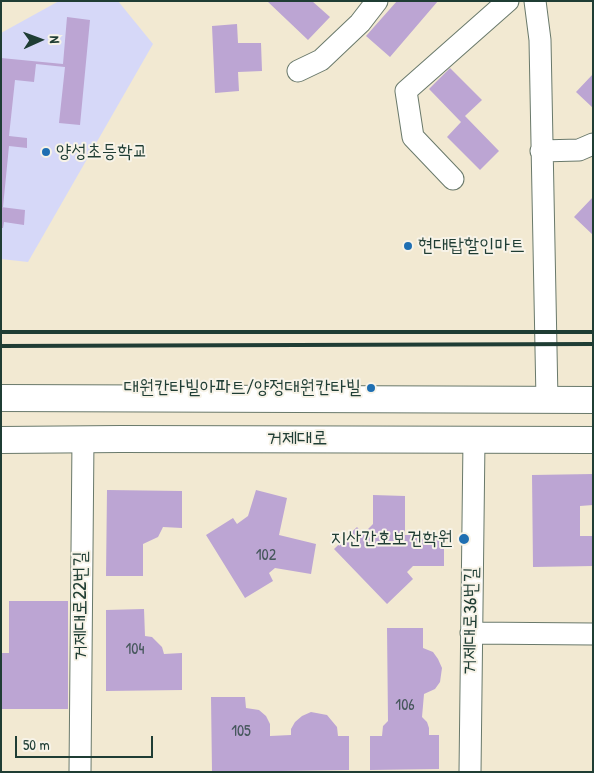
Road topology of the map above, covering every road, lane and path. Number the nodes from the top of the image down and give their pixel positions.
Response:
1 (378, 1) edge
2 (508, 1) edge
3 (535, 1) edge
4 (298, 71) dead end
5 (593, 144) edge
6 (541, 151) junction
7 (453, 179) dead end
8 (1, 398) edge
9 (547, 400) junction
10 (593, 400) edge
11 (1, 440) edge
12 (83, 440) junction
13 (474, 440) junction
14 (593, 440) edge
15 (471, 633) junction
16 (593, 634) edge
17 (80, 772) edge
18 (470, 772) edge

1 - 4 street
2 - 7 street
3 - 6 street
5 - 6 street
6 - 9 street
8 - 9 main road
9 - 10 main road
11 - 12 main road, 거제대로
12 - 13 main road, 거제대로
12 - 17 street, 거제대로22번길
13 - 14 main road, 거제대로
13 - 15 street, 거제대로36번길
15 - 16 street
15 - 18 street, 거제대로36번길

